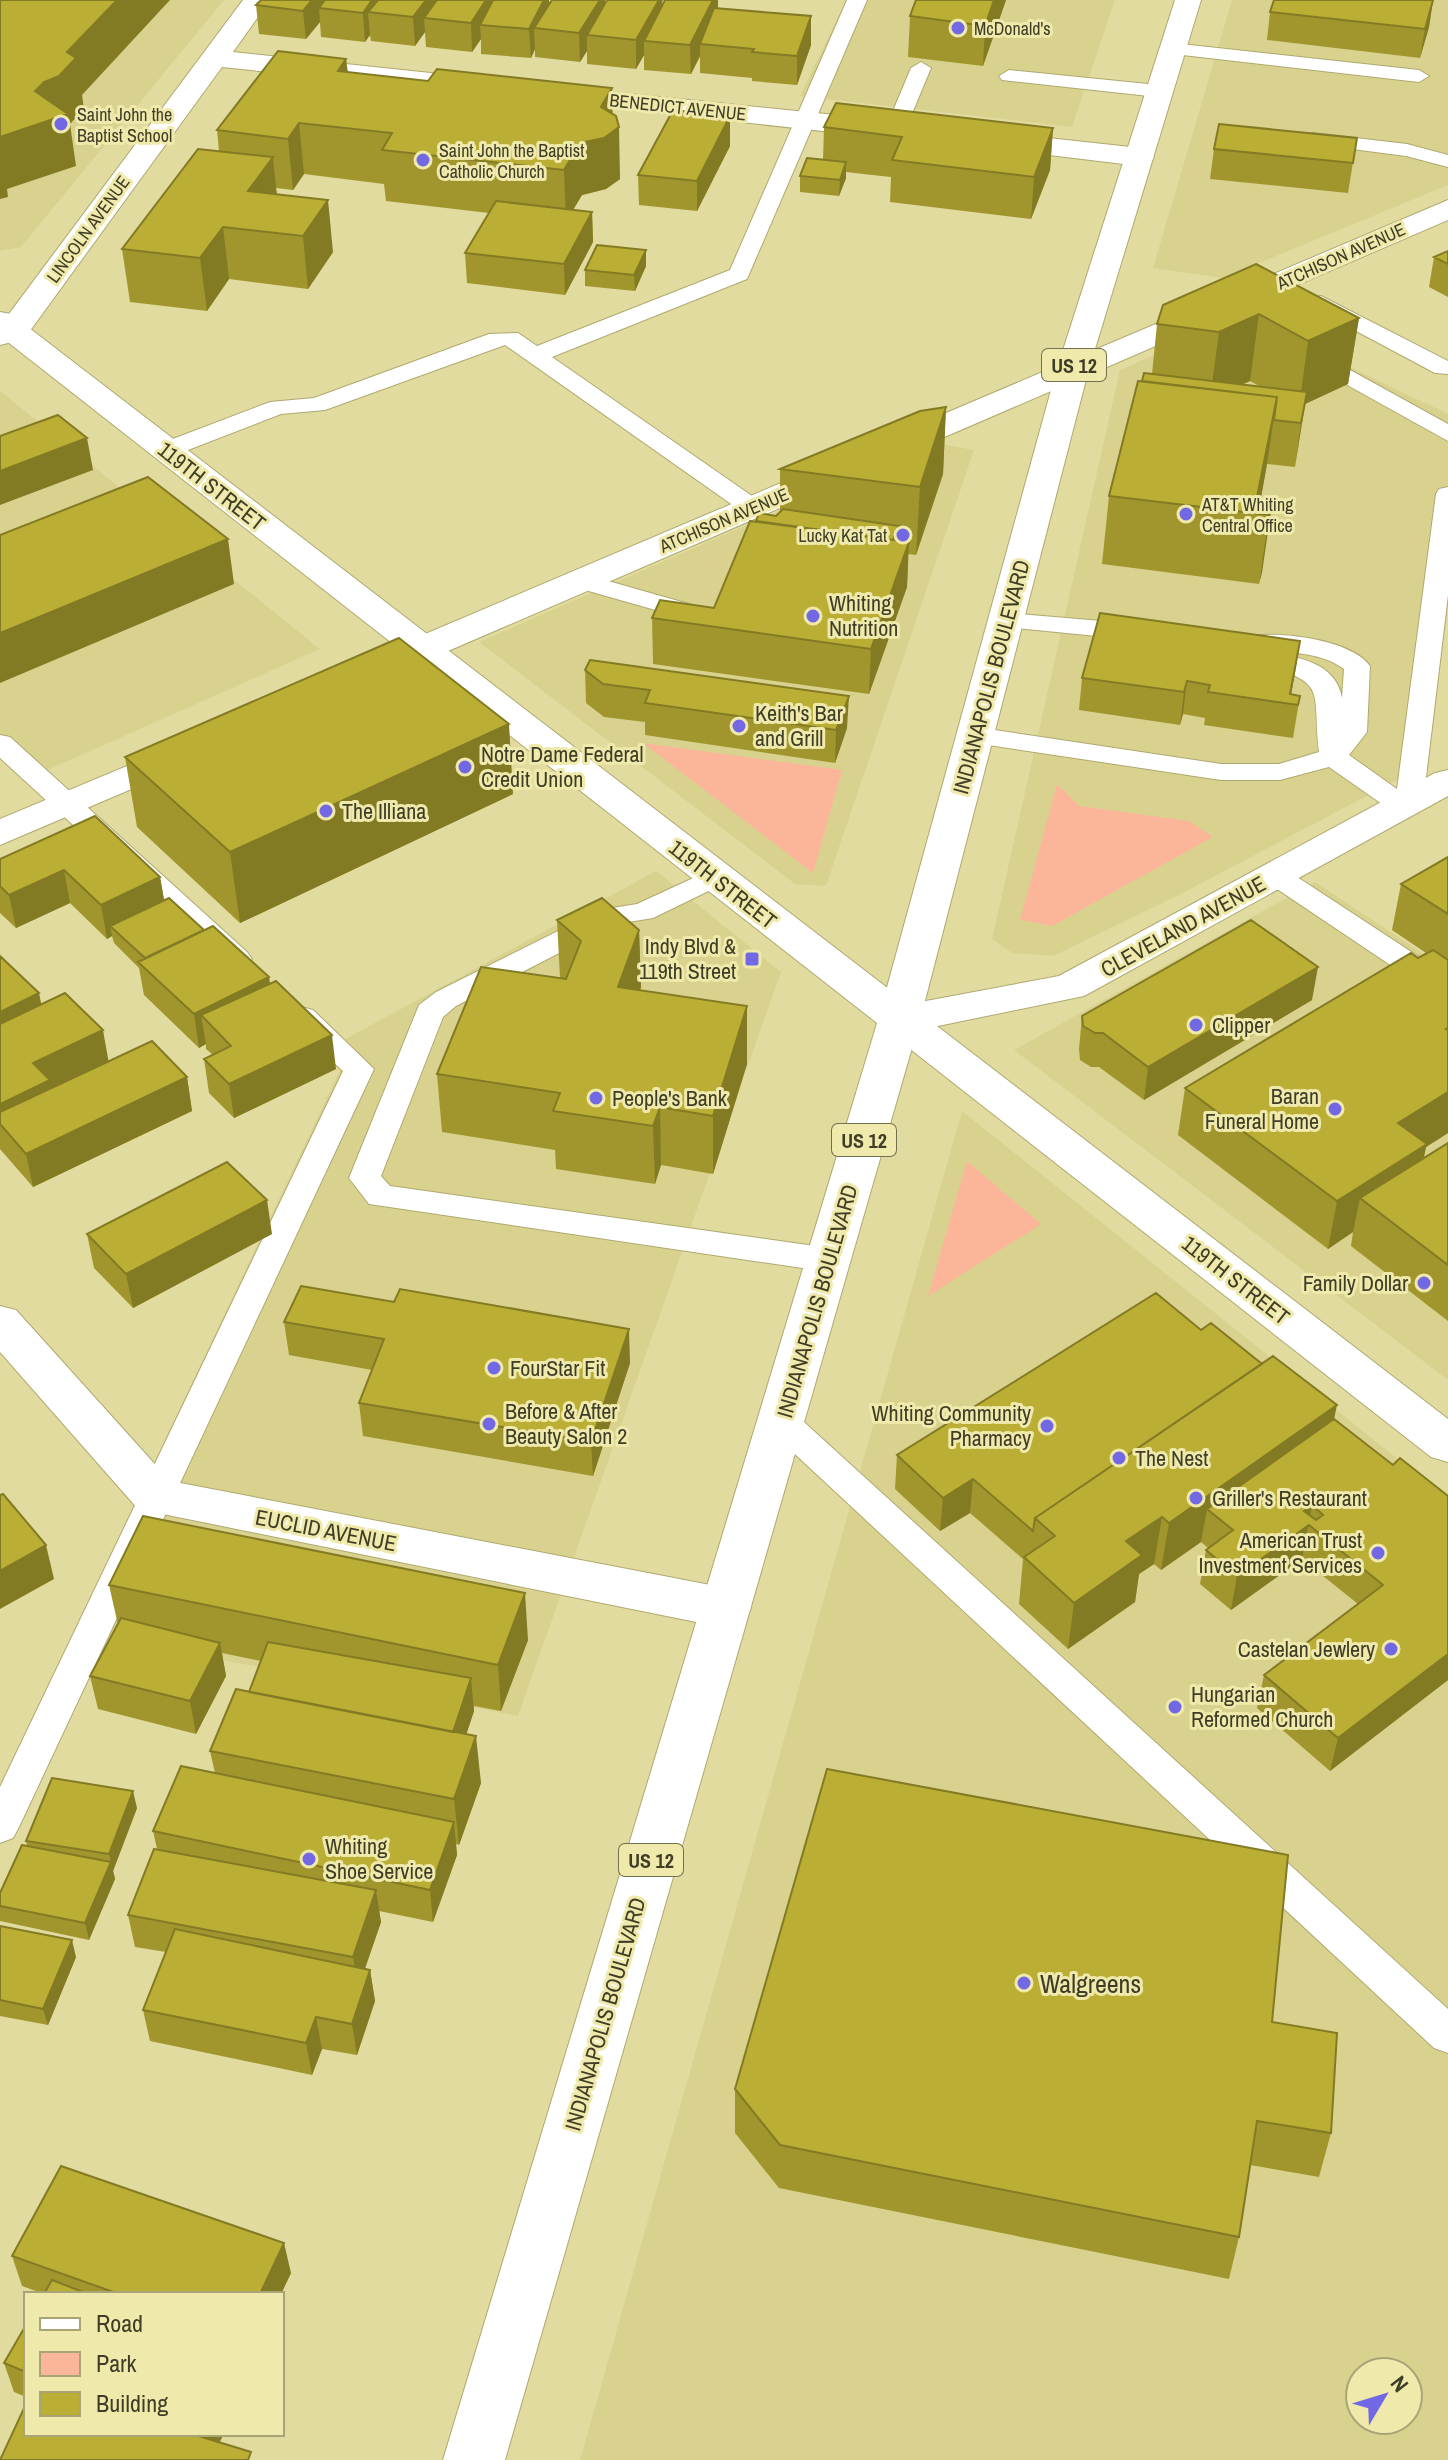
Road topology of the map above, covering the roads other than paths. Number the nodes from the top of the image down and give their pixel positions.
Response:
1 (257, 0) edge
2 (857, 0) edge
3 (1188, 0) edge
4 (1172, 49) junction
5 (215, 58) junction
6 (921, 68) dead end
7 (1009, 76) dead end
8 (1419, 76) dead end
9 (1158, 91) junction
10 (804, 121) junction
11 (895, 130) junction
12 (926, 134) edge
13 (1285, 136) edge
14 (971, 138) edge
15 (1140, 157) junction
16 (1448, 161) edge
17 (1448, 209) edge
18 (1283, 282) junction
19 (1226, 306) junction
20 (1254, 322) edge
21 (4, 330) edge
22 (1291, 343) edge
23 (535, 355) junction
24 (1443, 368) dead end
25 (1072, 372) junction
26 (1448, 434) edge
27 (166, 450) junction
28 (1448, 494) edge
29 (753, 508) junction
30 (580, 581) junction
31 (718, 619) edge
32 (1006, 621) junction
33 (1164, 640) edge
34 (1229, 646) edge
35 (421, 649) junction
36 (357, 677) edge
37 (975, 735) junction
38 (211, 741) edge
39 (0, 743) edge
40 (1333, 757) junction
41 (1448, 781) edge
42 (66, 804) junction
43 (1406, 804) junction
44 (0, 833) edge
45 (1275, 875) junction
46 (715, 877) junction
47 (1448, 990) edge
48 (899, 1020) junction
49 (829, 1260) junction
50 (0, 1322) edge
51 (781, 1421) junction
52 (1448, 1444) edge
53 (155, 1496) junction
54 (726, 1608) junction
55 (0, 1827) edge
56 (1448, 2035) edge
57 (474, 2460) edge

1 - 5 street, LINCOLN AVENUE
2 - 10 lane
3 - 4 street, INDIANAPOLIS BOULEVARD / US 12
4 - 8 lane
4 - 9 street, INDIANAPOLIS BOULEVARD / US 12
5 - 10 street, BENEDICT AVENUE
5 - 21 street, LINCOLN AVENUE
6 - 11 lane
7 - 9 lane
9 - 15 street, INDIANAPOLIS BOULEVARD / US 12
10 - 11 street, BENEDICT AVENUE
10 - 23 lane
11 - 12 street, BENEDICT AVENUE
13 - 16 lane
14 - 15 street
15 - 25 street, INDIANAPOLIS BOULEVARD / US 12
17 - 18 street, ATCHISON AVENUE
18 - 19 street, ATCHISON AVENUE
18 - 24 lane
19 - 20 lane
19 - 25 street, ATCHISON AVENUE
21 - 27 street, 119TH STREET
22 - 26 lane
23 - 27 lane
23 - 29 lane
25 - 29 street, ATCHISON AVENUE
25 - 32 street, INDIANAPOLIS BOULEVARD / US 12
27 - 35 street, 119TH STREET
28 - 43 lane
29 - 30 street, ATCHISON AVENUE
30 - 31 lane
30 - 35 street, ATCHISON AVENUE
32 - 33 lane
32 - 37 street, INDIANAPOLIS BOULEVARD / US 12
34 - 40 lane
35 - 36 street, ATCHISON AVENUE
35 - 46 street, 119TH STREET
37 - 40 lane
37 - 48 street, INDIANAPOLIS BOULEVARD / US 12
38 - 42 street
39 - 42 lane
40 - 43 lane
41 - 43 street, CLEVELAND AVENUE
42 - 44 street
42 - 53 lane
43 - 45 street, CLEVELAND AVENUE
45 - 47 lane
45 - 48 street, CLEVELAND AVENUE
46 - 48 street, 119TH STREET
46 - 49 lane
48 - 49 street, INDIANAPOLIS BOULEVARD / US 12
48 - 52 street, 119TH STREET
49 - 51 street, INDIANAPOLIS BOULEVARD / US 12
50 - 53 street
51 - 54 street, INDIANAPOLIS BOULEVARD / US 12
51 - 56 lane
53 - 54 street, EUCLID AVENUE
53 - 55 lane
54 - 57 street, INDIANAPOLIS BOULEVARD / US 12

